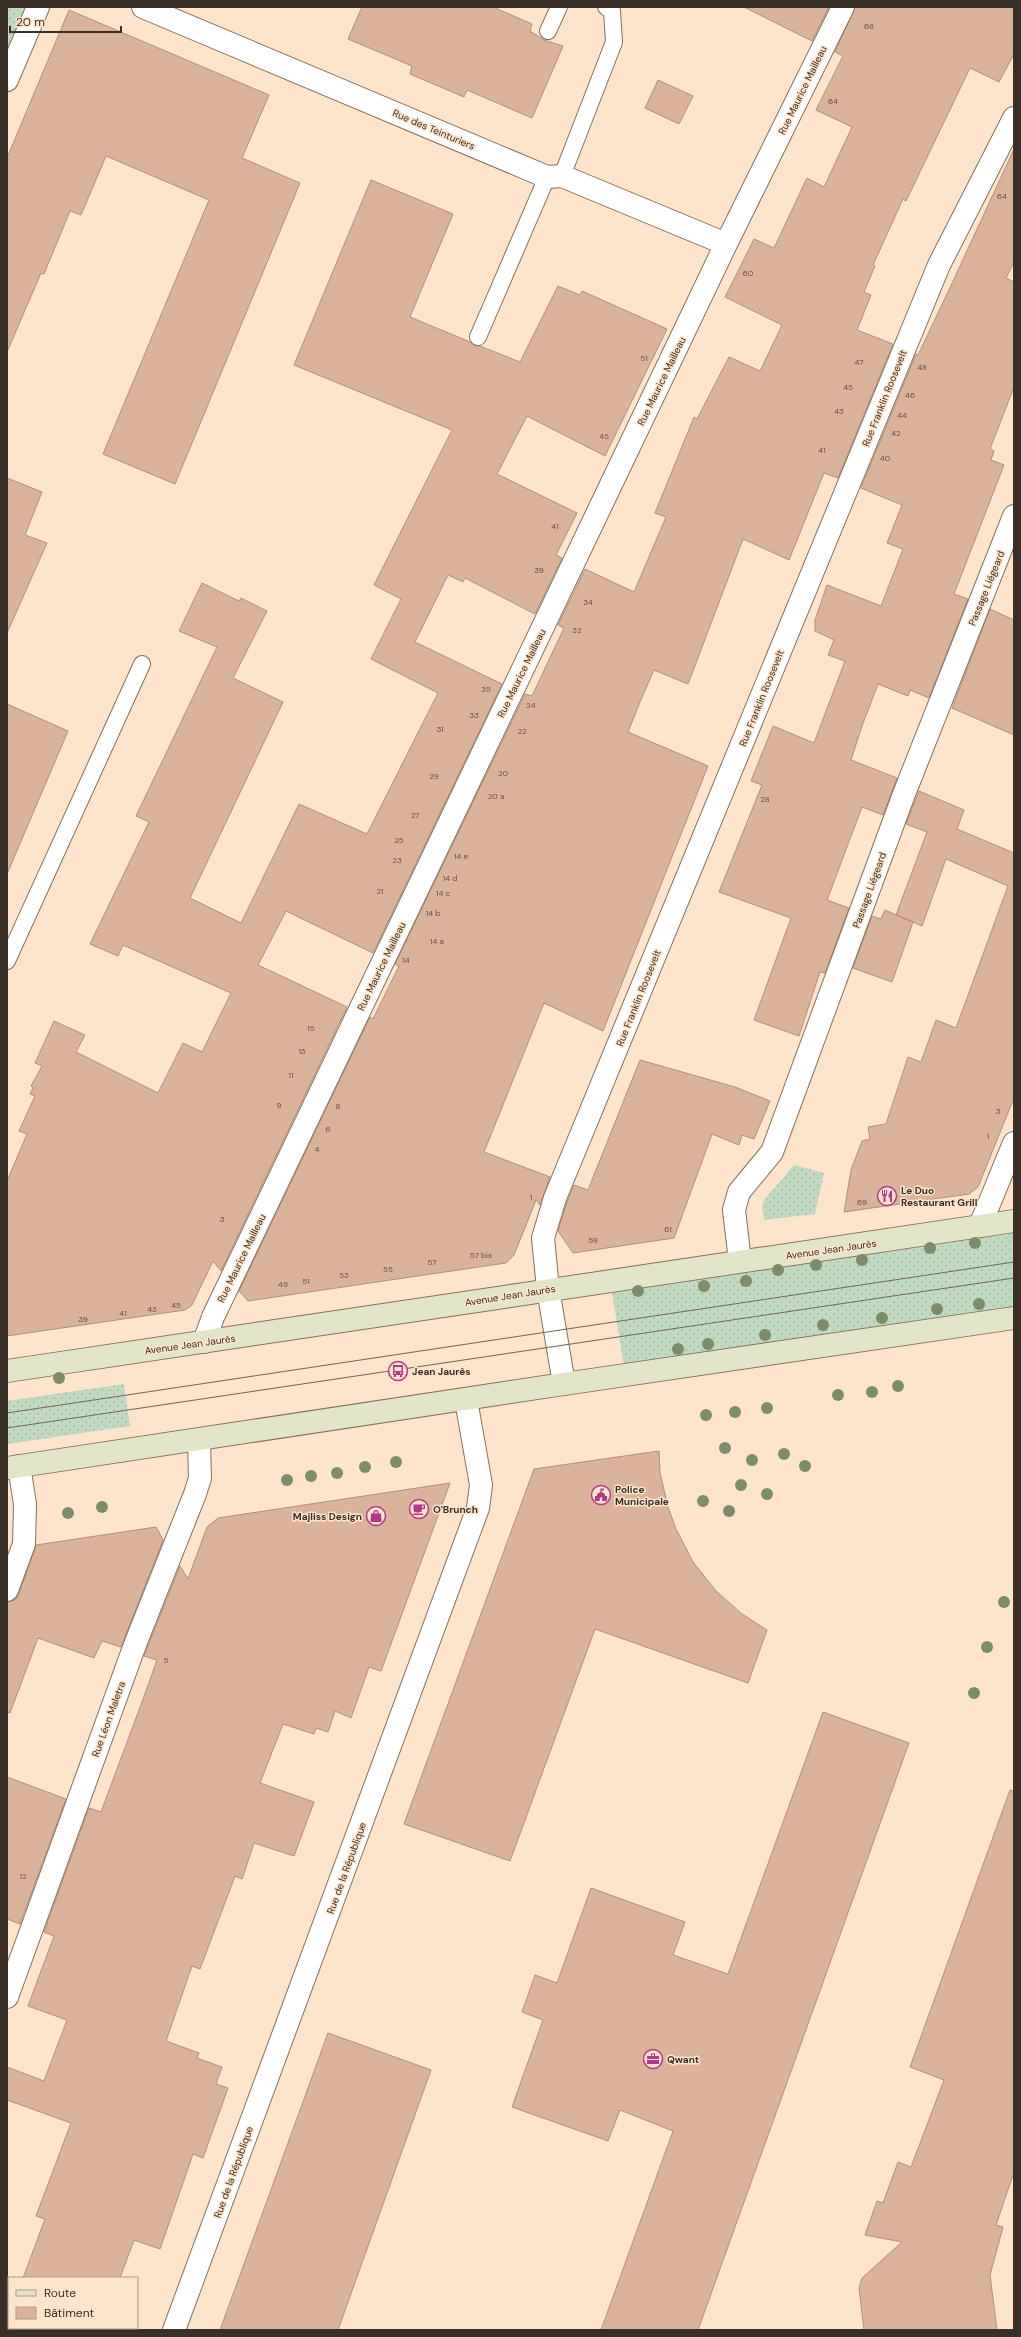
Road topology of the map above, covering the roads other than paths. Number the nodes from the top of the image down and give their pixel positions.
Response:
1 (38, 7) edge
2 (143, 7) edge
3 (559, 7) edge
4 (606, 7) edge
5 (843, 7) edge
6 (548, 31) dead end
7 (7, 80) edge
8 (1014, 118) edge
9 (554, 176) junction
10 (726, 244) junction
11 (478, 338) dead end
12 (1014, 516) edge
13 (142, 664) dead end
14 (7, 961) edge
15 (1014, 1143) edge
16 (1014, 1221) edge
17 (980, 1226) junction
18 (740, 1261) junction
19 (548, 1289) junction
20 (1014, 1318) edge
21 (204, 1342) junction
22 (7, 1371) edge
23 (564, 1384) junction
24 (466, 1400) junction
25 (199, 1440) junction
26 (13, 1467) edge
27 (7, 1590) edge
28 (7, 1997) edge
29 (174, 2330) edge

1 - 7 street
2 - 9 street, Rue des Teinturiers
3 - 6 lane
4 - 9 lane
5 - 10 street, Rue Maurice Mailleau
8 - 19 street, Rue Franklin Roosevelt
9 - 10 street, Rue des Teinturiers
9 - 11 lane
10 - 21 street, Rue Maurice Mailleau
12 - 18 street, Passage Liégeard
13 - 14 lane
15 - 17 street
16 - 17 main road, Avenue Jean Jaurès
17 - 18 main road, Avenue Jean Jaurès
18 - 19 main road, Avenue Jean Jaurès
19 - 21 main road, Avenue Jean Jaurès
19 - 23 street, Rue Franklin Roosevelt
20 - 23 main road
21 - 22 main road, Avenue Jean Jaurès
23 - 24 main road
24 - 25 main road
24 - 29 street, Rue de la République
25 - 26 main road
25 - 28 street, Rue Léon Maletra
26 - 27 street

